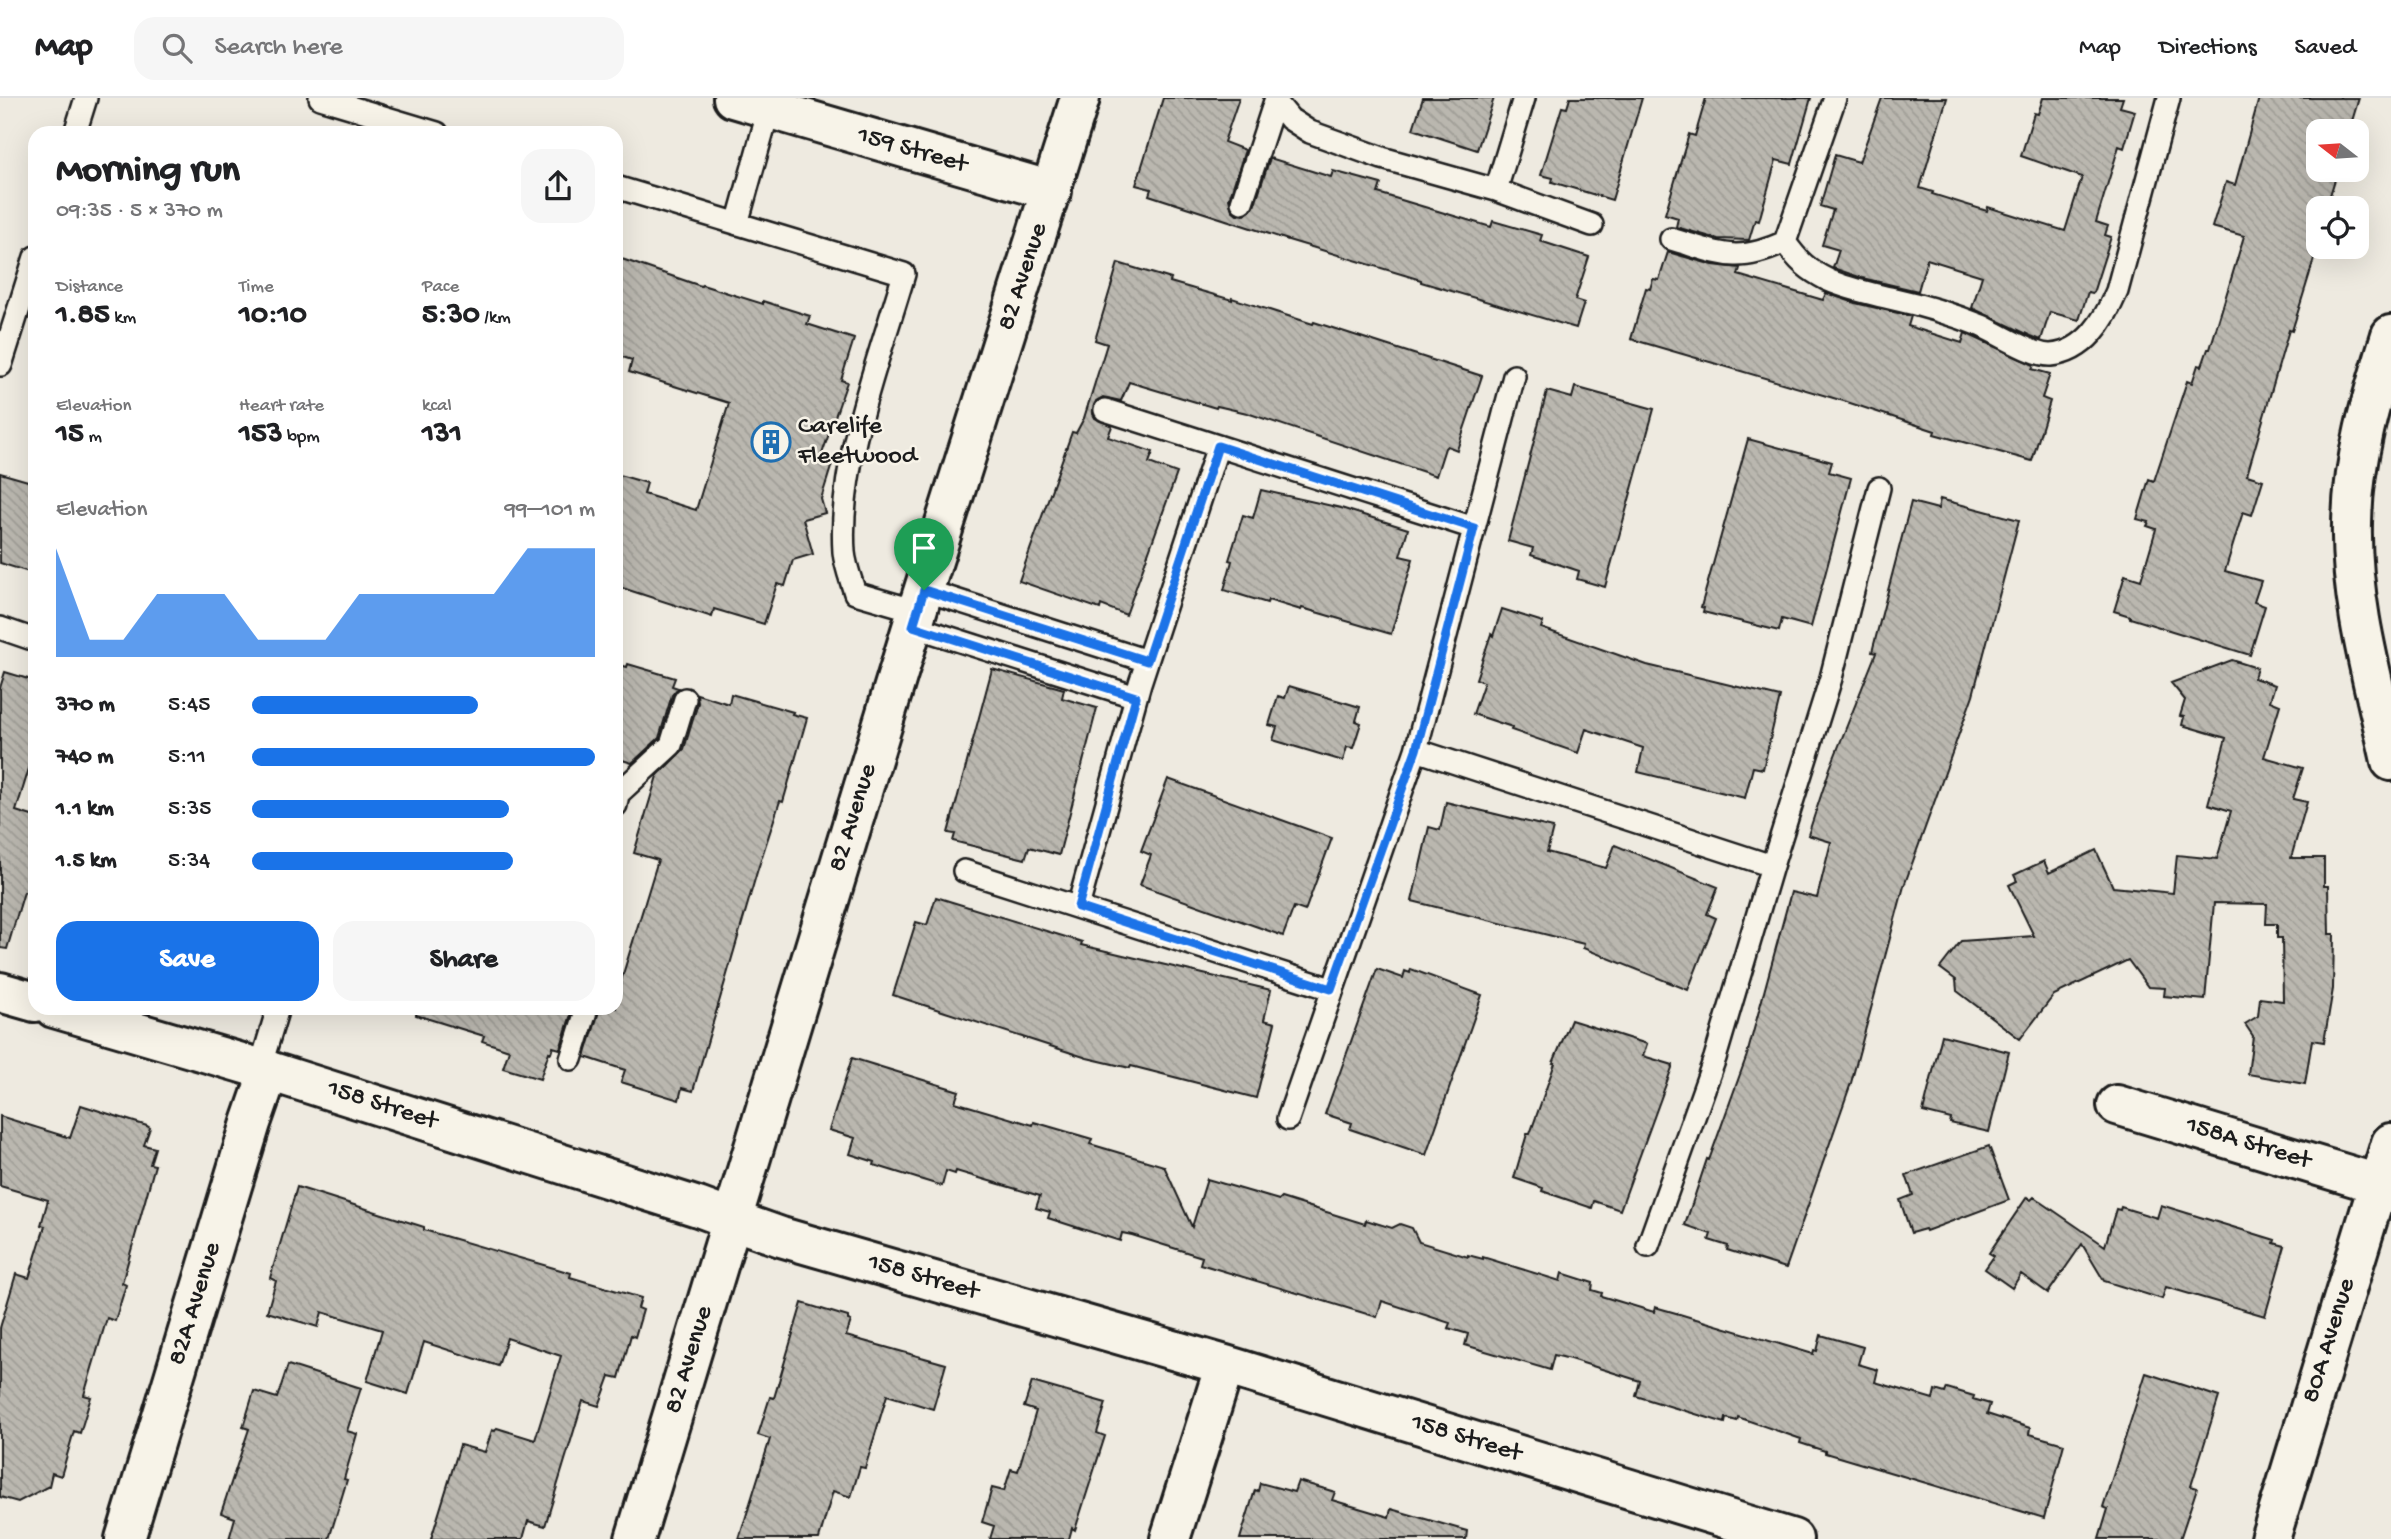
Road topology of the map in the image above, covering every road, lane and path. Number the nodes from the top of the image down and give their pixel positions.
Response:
1 (86, 98) edge
2 (320, 98) edge
3 (733, 98) edge
4 (1080, 98) edge
5 (1524, 98) edge
6 (1835, 98) edge
7 (2169, 98) edge
8 (1276, 100) edge
9 (769, 109) junction
10 (77, 126) edge
11 (413, 126) edge
12 (623, 189) edge
13 (1496, 190) junction
14 (1052, 191) junction
15 (1242, 202) dead end
16 (737, 224) junction
17 (1592, 225) dead end
18 (1671, 239) dead end
19 (1785, 242) junction
20 (28, 279) edge
21 (2391, 335) edge
22 (1, 365) edge
23 (1514, 376) dead end
24 (1105, 410) dead end
25 (1218, 446) junction
26 (1879, 488) dead end
27 (1474, 528) junction
28 (918, 609) junction
29 (0, 628) edge
30 (28, 638) edge
31 (1147, 661) junction
32 (1136, 697) junction
33 (685, 699) dead end
34 (1416, 750) junction
35 (2391, 761) edge
36 (623, 791) edge
37 (1772, 866) junction
38 (964, 871) dead end
39 (1078, 907) junction
40 (1331, 989) junction
41 (0, 992) edge
42 (28, 1000) edge
43 (78, 1015) edge
44 (277, 1015) edge
45 (585, 1015) edge
46 (570, 1059) dead end
47 (265, 1069) junction
48 (2118, 1105) dead end
49 (1288, 1119) dead end
50 (2391, 1143) edge
51 (2378, 1184) junction
52 (733, 1220) junction
53 (1648, 1246) dead end
54 (1225, 1365) junction
55 (125, 1539) edge
56 (635, 1539) edge
57 (1170, 1539) edge
58 (1793, 1539) edge
59 (2270, 1539) edge

1 - 10 lane
2 - 11 lane
3 - 9 street, 159 Street
4 - 14 street, 82 Avenue
5 - 13 lane
6 - 19 lane
7 - 19 lane
8 - 13 lane
8 - 15 lane
9 - 14 street, 159 Street
9 - 16 lane
12 - 16 lane
13 - 17 lane
14 - 28 street, 82 Avenue
16 - 28 lane
18 - 19 lane
20 - 22 lane
21 - 35 street
23 - 27 lane
24 - 25 lane
25 - 27 lane
25 - 31 lane
26 - 37 lane
27 - 34 lane
28 - 31 lane
28 - 32 lane
28 - 52 street, 82 Avenue
29 - 30 lane
31 - 32 lane
32 - 39 lane
33 - 36 lane
34 - 37 lane
34 - 40 lane
37 - 53 lane
38 - 39 lane
39 - 40 lane
40 - 49 lane
41 - 42 street
43 - 47 street, 158 Street
44 - 47 lane
45 - 46 lane
47 - 52 street, 158 Street
47 - 55 street, 82A Avenue
48 - 51 street, 158A Street
50 - 51 street, 80A Avenue
51 - 59 street, 80A Avenue
52 - 54 street, 158 Street
52 - 56 street, 82 Avenue
54 - 57 street
54 - 58 street, 158 Street

